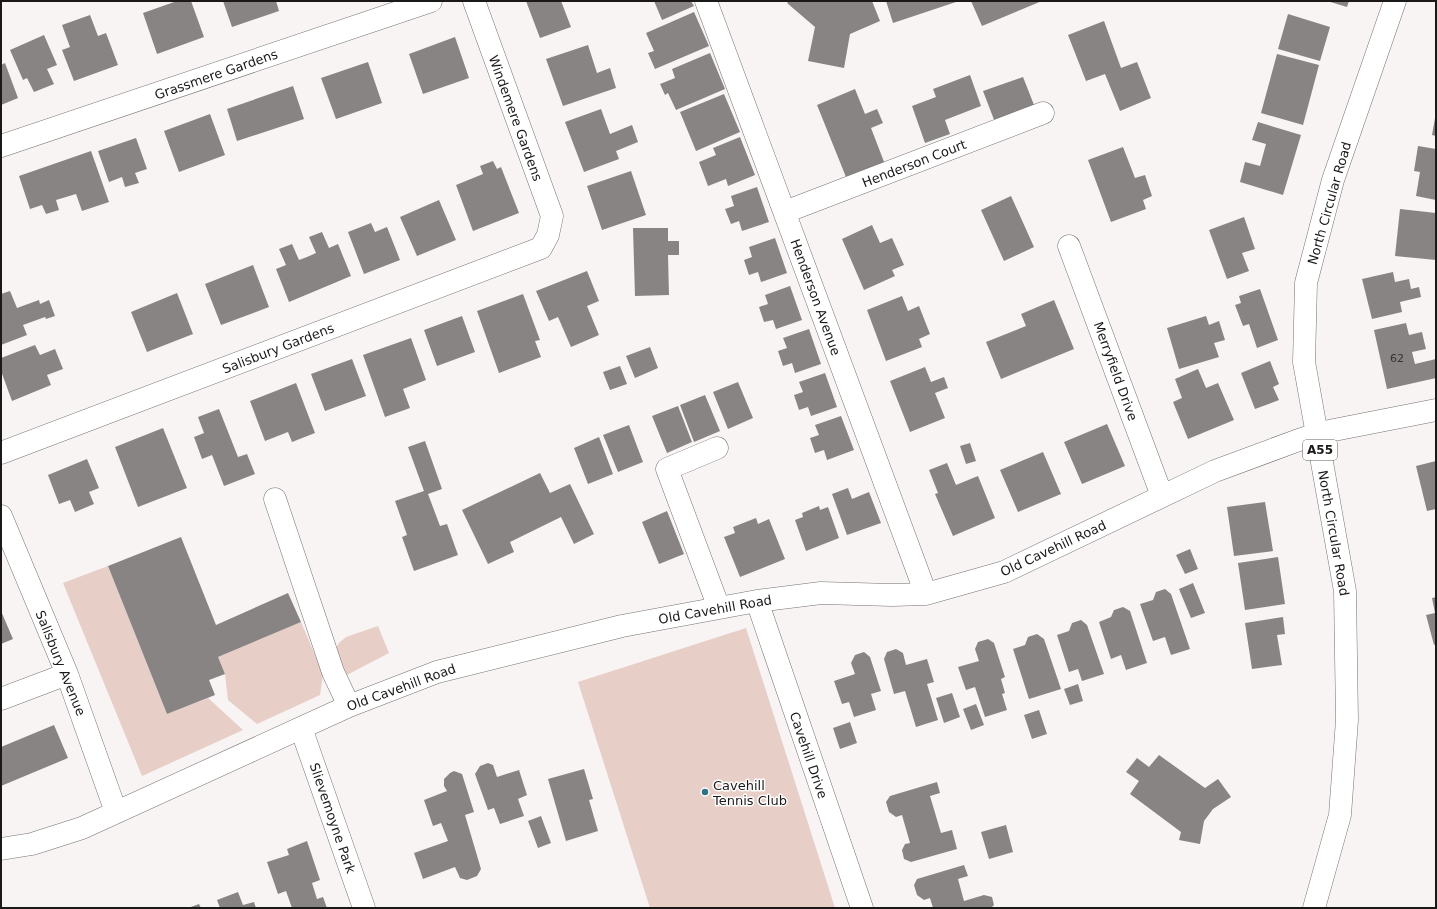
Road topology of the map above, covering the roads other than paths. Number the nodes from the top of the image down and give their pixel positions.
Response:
1 (431, 1) edge
2 (474, 1) edge
3 (706, 1) edge
4 (1395, 1) edge
5 (1042, 113) dead end
6 (1, 146) edge
7 (785, 212) junction
8 (548, 235) joint
9 (1069, 246) dead end
10 (1436, 410) edge
11 (1317, 434) junction
12 (717, 448) dead end
13 (1, 453) edge
14 (1162, 496) junction
15 (275, 499) dead end
16 (1, 516) edge
17 (926, 594) junction
18 (757, 601) junction
19 (719, 608) junction
20 (67, 674) junction
21 (1, 699) edge
22 (349, 706) junction
23 (301, 728) junction
24 (116, 812) junction
25 (1, 849) edge
26 (364, 908) edge
27 (862, 908) edge
28 (1314, 908) edge

1 - 6 main road, Grassmere Gardens
2 - 8 main road, Windemere Gardens
3 - 7 main road, Henderson Avenue
4 - 11 main road, North Circular Road / A55
5 - 7 main road, Henderson Court
7 - 17 main road, Henderson Avenue
8 - 13 main road, Salisbury Gardens
9 - 14 main road, Merryfield Drive
10 - 11 main road, Old Cavehill Road
11 - 14 main road, Old Cavehill Road
11 - 28 main road, North Circular Road / A55
12 - 19 main road
14 - 17 main road, Old Cavehill Road
15 - 22 main road
16 - 20 main road, Salisbury Avenue
17 - 18 main road, Old Cavehill Road
18 - 19 main road, Old Cavehill Road
18 - 27 main road, Cavehill Drive
19 - 22 main road, Old Cavehill Road
20 - 21 main road
20 - 24 main road, Salisbury Avenue
22 - 23 main road, Old Cavehill Road
23 - 24 main road, Old Cavehill Road
23 - 26 main road, Slievemoyne Park
24 - 25 main road, Old Cavehill Road

